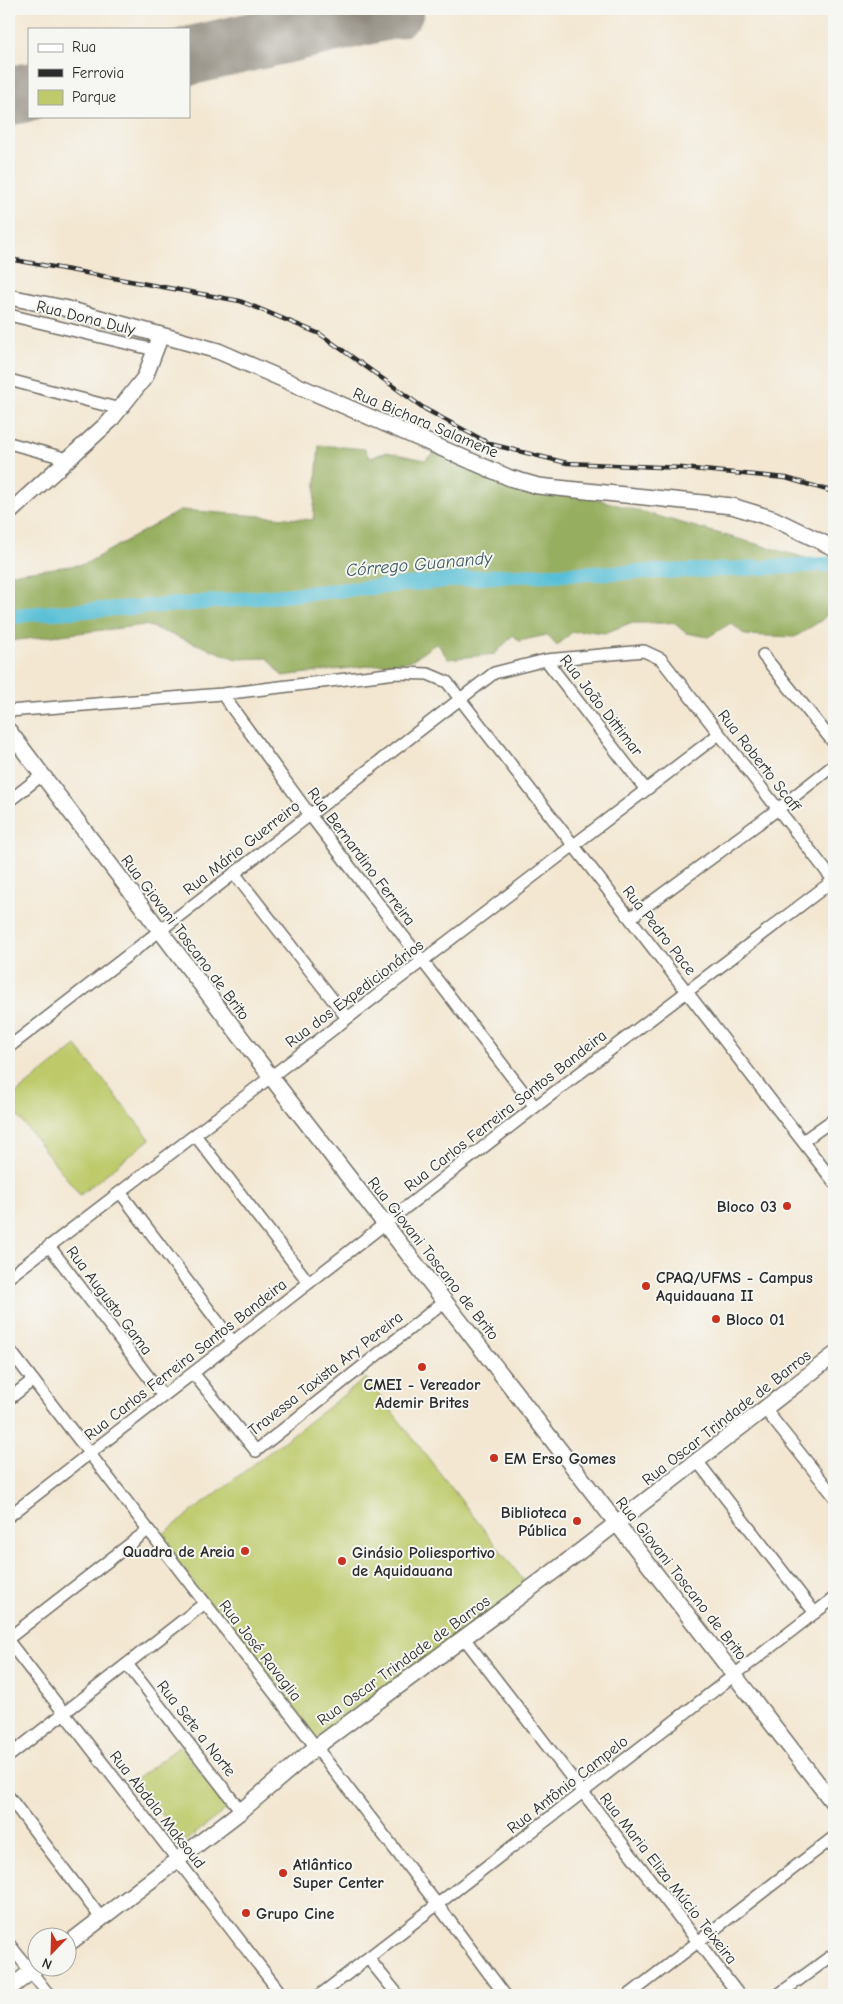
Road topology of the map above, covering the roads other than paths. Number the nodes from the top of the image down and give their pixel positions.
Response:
1 (9, 297) edge
2 (9, 315) edge
3 (161, 335) junction
4 (155, 350) junction
5 (9, 380) edge
6 (120, 409) junction
7 (9, 443) edge
8 (68, 459) junction
9 (9, 513) edge
10 (832, 547) edge
11 (764, 654) dead end
12 (546, 660) junction
13 (494, 674) joint
14 (222, 694) junction
15 (460, 699) junction
16 (9, 710) edge
17 (9, 731) edge
18 (719, 734) junction
19 (834, 743) edge
20 (834, 765) edge
21 (42, 775) junction
22 (646, 790) junction
23 (9, 801) edge
24 (778, 809) junction
25 (310, 815) junction
26 (574, 846) junction
27 (234, 873) junction
28 (834, 880) edge
29 (630, 918) junction
30 (159, 931) junction
31 (422, 961) junction
32 (687, 991) junction
33 (347, 1018) junction
34 (9, 1046) edge
35 (271, 1077) junction
36 (535, 1107) junction
37 (834, 1119) edge
38 (195, 1134) junction
39 (803, 1141) junction
40 (834, 1182) edge
41 (120, 1192) junction
42 (385, 1224) junction
43 (49, 1246) junction
44 (9, 1277) edge
45 (309, 1283) junction
46 (446, 1300) junction
47 (233, 1342) junction
48 (9, 1349) edge
49 (834, 1355) edge
50 (193, 1373) junction
51 (33, 1380) junction
52 (163, 1396) junction
53 (9, 1399) edge
54 (764, 1408) junction
55 (90, 1454) junction
56 (697, 1461) junction
57 (834, 1496) edge
58 (9, 1516) edge
59 (617, 1523) junction
60 (148, 1530) junction
61 (834, 1598) edge
62 (205, 1603) junction
63 (815, 1614) junction
64 (9, 1638) edge
65 (464, 1638) junction
66 (9, 1642) edge
67 (126, 1664) junction
68 (736, 1674) junction
69 (64, 1713) junction
70 (316, 1747) junction
71 (9, 1756) edge
72 (583, 1792) junction
73 (9, 1798) edge
74 (834, 1804) edge
75 (241, 1811) junction
76 (834, 1837) edge
77 (177, 1859) junction
78 (438, 1904) junction
79 (101, 1918) junction
80 (78, 1936) edge
81 (698, 1943) junction
82 (9, 1944) edge
83 (834, 1954) edge
84 (368, 1958) junction
85 (28, 1962) edge
86 (28, 1974) edge
87 (39, 1976) edge
88 (9, 1989) edge
89 (49, 1995) edge
90 (282, 1995) edge
91 (320, 1995) edge
92 (398, 1995) edge
93 (505, 1995) edge
94 (629, 1995) edge
95 (739, 1995) edge
96 (778, 1995) edge

1 - 3 main road, Rua Bichara Salamene
2 - 4 street, Rua Dona Duly
3 - 4 main road
3 - 10 main road, Rua Bichara Salamene
4 - 6 main road
5 - 6 street
6 - 8 main road
7 - 8 street
8 - 9 main road
11 - 19 street
12 - 13 street, Rua João Dittimar
12 - 18 street, Rua Roberto Scaff
12 - 22 street, Rua João Dittimar
13 - 15 street, Rua Mário Guerreiro
14 - 15 street, Rua Pedro Pace
14 - 16 street, Rua Pedro Pace
14 - 25 street, Rua Bernardino Ferreira
15 - 25 street, Rua Mário Guerreiro
15 - 26 street, Rua Pedro Pace
17 - 21 main road, Rua Giovani Toscano de Brito
18 - 22 street, Rua dos Expedicionários
18 - 24 street, Rua Roberto Scaff
20 - 24 street
21 - 23 street
21 - 30 main road, Rua Giovani Toscano de Brito
22 - 26 street, Rua dos Expedicionários
24 - 28 street, Rua Roberto Scaff
24 - 29 street
25 - 27 street, Rua Mário Guerreiro
25 - 31 street, Rua Bernardino Ferreira
26 - 29 street, Rua Pedro Pace
26 - 31 street, Rua dos Expedicionários
27 - 30 street, Rua Mário Guerreiro
27 - 33 street
28 - 32 street, Rua Carlos Ferreira Santos Bandeira
29 - 32 street, Rua Pedro Pace
30 - 34 street, Rua Mário Guerreiro
30 - 35 main road, Rua Giovani Toscano de Brito
31 - 33 street, Rua dos Expedicionários
31 - 36 street, Rua Bernardino Ferreira
32 - 36 street, Rua Carlos Ferreira Santos Bandeira
32 - 39 street, Rua Pedro Pace
33 - 35 street, Rua dos Expedicionários
35 - 38 street, Rua dos Expedicionários
35 - 42 main road, Rua Giovani Toscano de Brito
36 - 42 street, Rua Carlos Ferreira Santos Bandeira
37 - 39 street
38 - 41 street, Rua dos Expedicionários
38 - 45 street
39 - 40 street, Rua Pedro Pace
41 - 43 street, Rua dos Expedicionários
41 - 47 street
42 - 45 street, Rua Carlos Ferreira Santos Bandeira
42 - 46 main road, Rua Giovani Toscano de Brito
43 - 44 street, Rua dos Expedicionários
43 - 52 street, Rua Augusto Gama
45 - 47 street, Rua Carlos Ferreira Santos Bandeira
46 - 50 street, Travessa Taxista Ary Pereira
46 - 59 main road, Rua Giovani Toscano de Brito
47 - 50 street, Rua Carlos Ferreira Santos Bandeira
48 - 51 street, Rua José Ravaglia
49 - 54 main road, Rua Oscar Trindade de Barros
50 - 52 street, Rua Carlos Ferreira Santos Bandeira
51 - 53 street
51 - 55 street, Rua José Ravaglia
52 - 55 street, Rua Carlos Ferreira Santos Bandeira
54 - 56 main road, Rua Oscar Trindade de Barros
54 - 57 street
55 - 58 street, Rua Carlos Ferreira Santos Bandeira
55 - 60 street, Rua José Ravaglia
56 - 59 main road, Rua Oscar Trindade de Barros
56 - 63 street
59 - 65 main road, Rua Oscar Trindade de Barros
59 - 68 main road, Rua Giovani Toscano de Brito
60 - 62 street, Rua José Ravaglia
60 - 64 street
61 - 63 street, Rua Antônio Campelo
62 - 67 street
62 - 70 street, Rua José Ravaglia
63 - 68 street, Rua Antônio Campelo
65 - 70 main road, Rua Oscar Trindade de Barros
65 - 72 street, Rua Maria Eliza Múcio Teixeira
66 - 69 street, Rua Abdala Maksoud
67 - 69 street
67 - 75 street, Rua Sete a Norte
68 - 72 street, Rua Antônio Campelo
68 - 74 main road, Rua Giovani Toscano de Brito
69 - 71 street
69 - 77 street, Rua Abdala Maksoud
70 - 75 main road, Rua Oscar Trindade de Barros
70 - 78 street, Rua José Ravaglia
72 - 78 street, Rua Antônio Campelo
72 - 81 street, Rua Maria Eliza Múcio Teixeira
73 - 79 street
75 - 77 main road, Rua Oscar Trindade de Barros
76 - 81 street
77 - 79 main road, Rua Oscar Trindade de Barros
77 - 90 street, Rua Abdala Maksoud
78 - 84 street, Rua Antônio Campelo
78 - 93 street, Rua José Ravaglia
79 - 80 main road, Rua Oscar Trindade de Barros
81 - 94 street
81 - 95 street, Rua Maria Eliza Múcio Teixeira
82 - 85 street
83 - 96 street
84 - 91 street, Rua Antônio Campelo
84 - 92 street
86 - 88 main road
87 - 89 street

